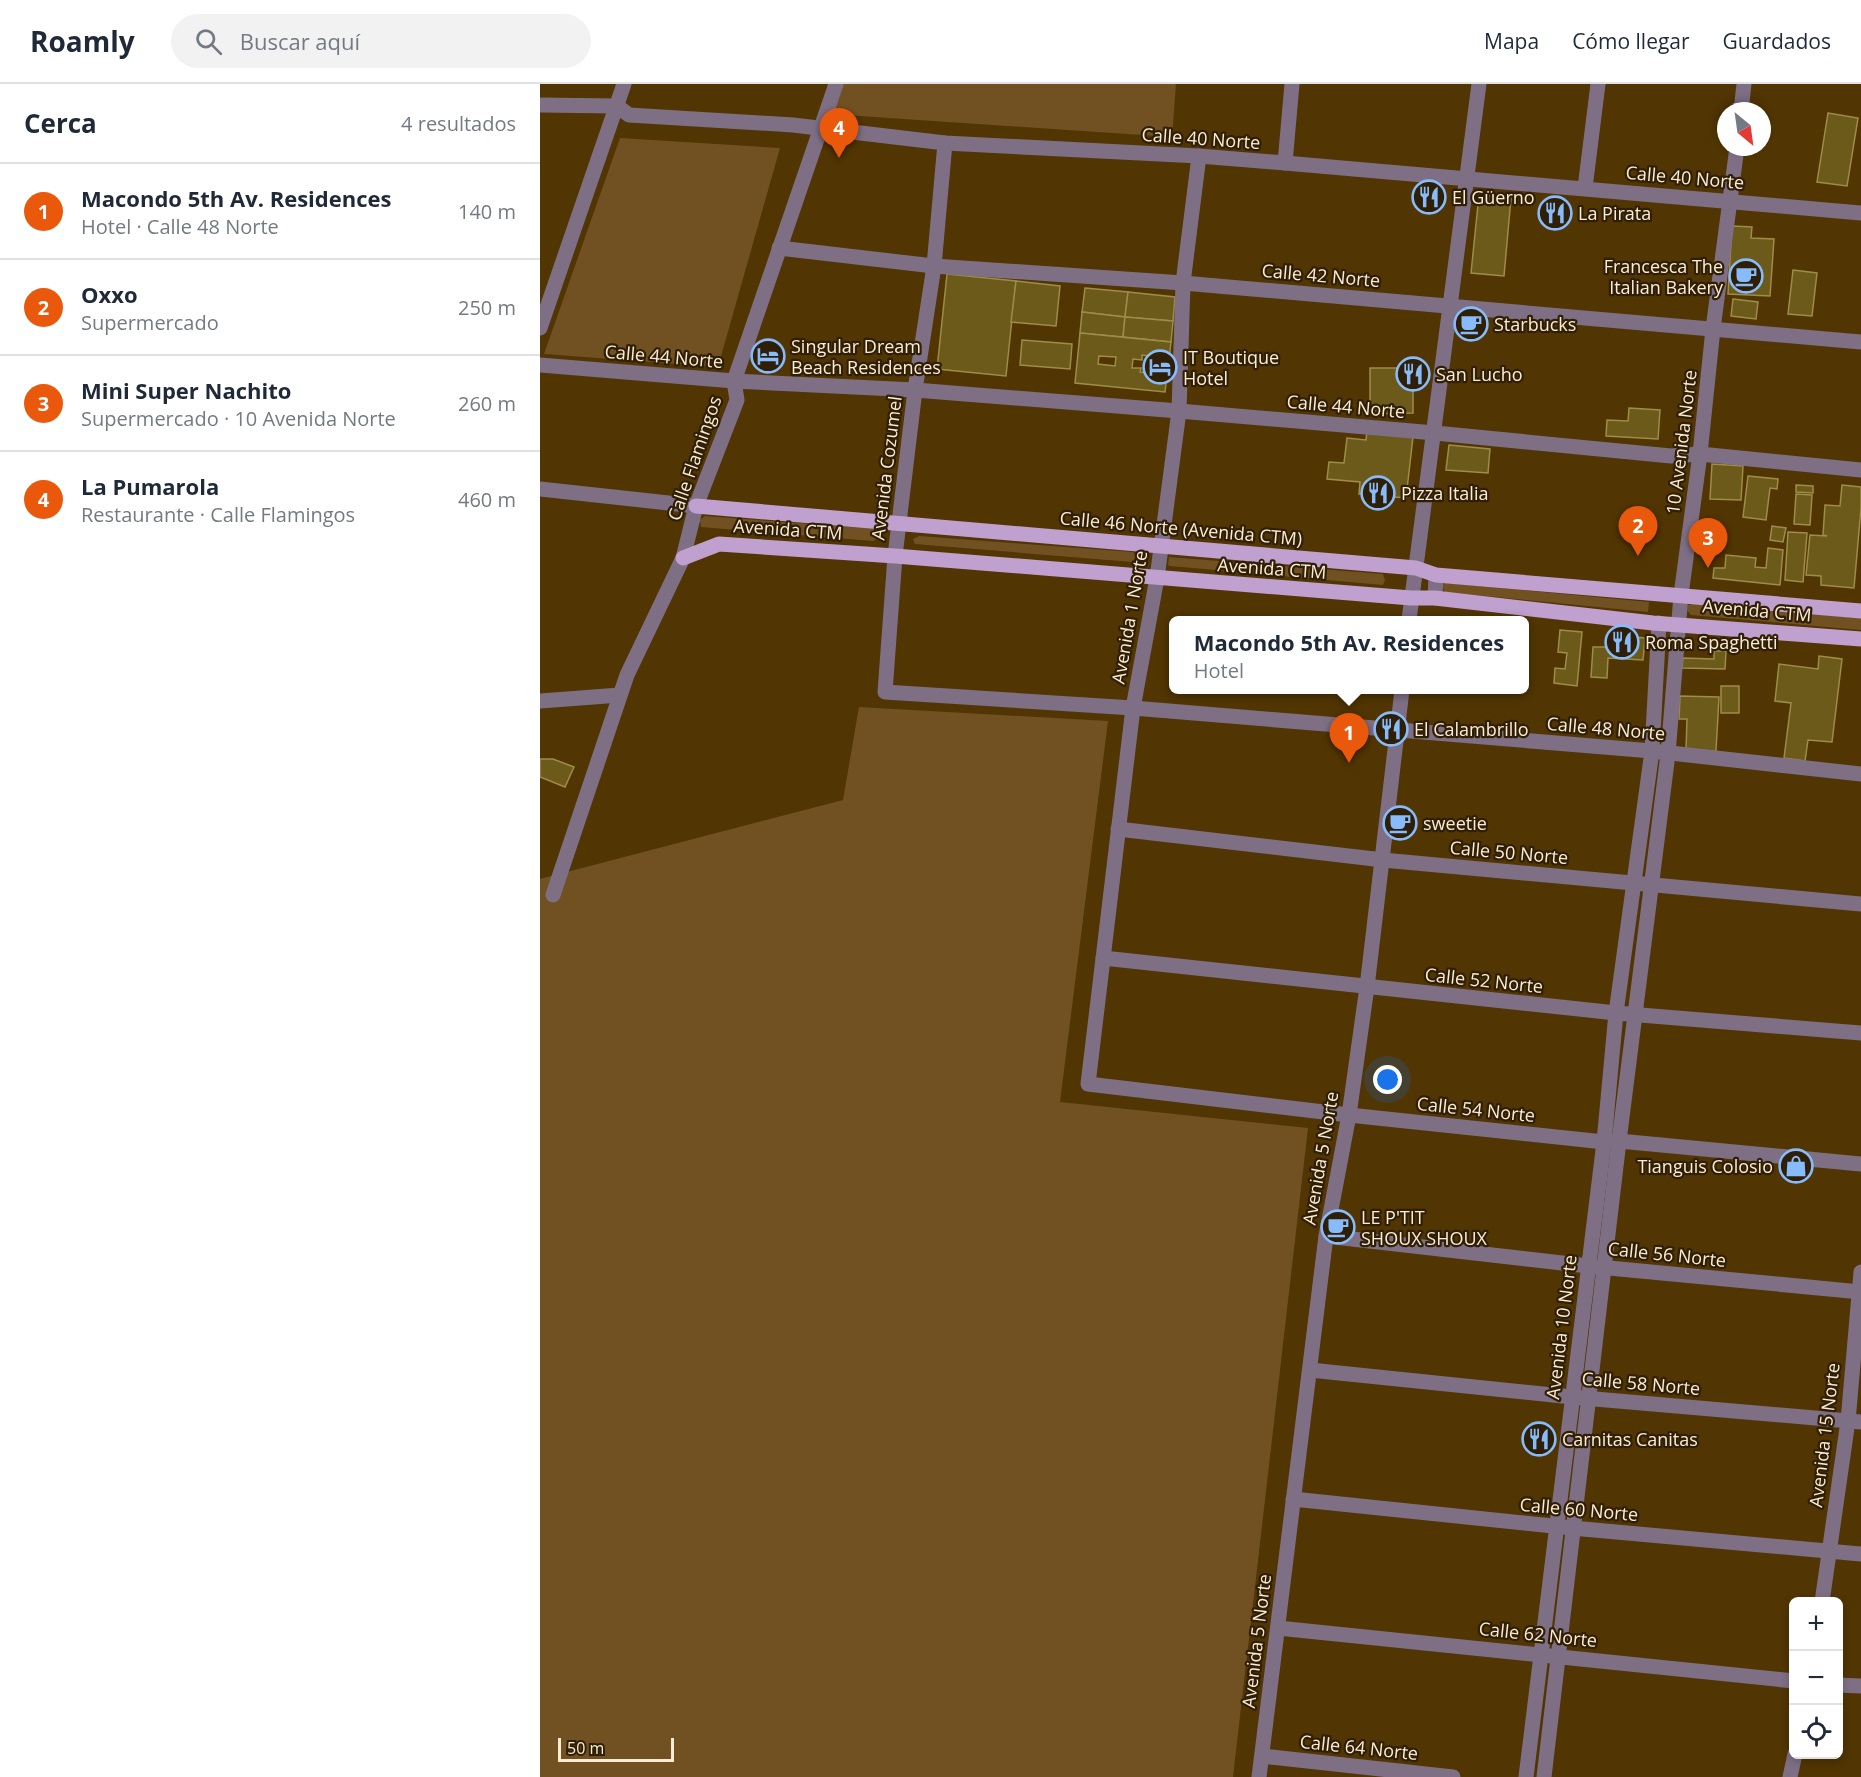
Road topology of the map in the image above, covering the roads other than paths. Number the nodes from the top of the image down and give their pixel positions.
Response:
1 (624, 84) edge
2 (836, 84) edge
3 (1292, 84) edge
4 (1479, 84) edge
5 (1598, 84) edge
6 (1744, 84) edge
7 (1742, 102) edge
8 (540, 105) edge
9 (617, 106) junction
10 (822, 129) junction
11 (945, 143) junction
12 (1199, 156) junction
13 (1736, 156) edge
14 (1285, 163) junction
15 (1466, 178) junction
16 (1585, 188) junction
17 (1730, 201) junction
18 (1861, 213) edge
19 (778, 248) junction
20 (933, 266) junction
21 (1184, 283) junction
22 (1450, 306) junction
23 (540, 328) edge
24 (1713, 329) junction
25 (1861, 342) edge
26 (540, 365) edge
27 (734, 381) junction
28 (915, 390) junction
29 (1179, 411) junction
30 (1435, 433) junction
31 (1700, 454) junction
32 (1861, 470) edge
33 (540, 489) edge
34 (696, 506) junction
35 (900, 523) junction
36 (1162, 545) junction
37 (895, 556) junction
38 (683, 558) junction
39 (1416, 568) junction
40 (1437, 574) junction
41 (1157, 578) junction
42 (1661, 593) joint
43 (1681, 595) junction
44 (1411, 598) junction
45 (1435, 598) junction
46 (1861, 611) edge
47 (1409, 616) edge
48 (1659, 623) junction
49 (1679, 623) junction
50 (1861, 639) edge
51 (885, 692) joint
52 (1402, 694) edge
53 (620, 695) junction
54 (540, 701) edge
55 (1133, 708) junction
56 (1398, 730) junction
57 (1652, 751) junction
58 (1668, 754) junction
59 (1861, 774) edge
60 (1118, 830) junction
61 (1383, 860) junction
62 (1635, 882) junction
63 (1652, 885) junction
64 (553, 895) dead end
65 (1861, 904) edge
66 (1103, 958) junction
67 (1367, 987) junction
68 (1616, 1013) junction
69 (1635, 1013) junction
70 (1861, 1033) edge
71 (1088, 1084) joint
72 (1349, 1115) junction
73 (1611, 1142) junction
74 (1861, 1164) edge
75 (1326, 1236) junction
76 (1588, 1266) junction
77 (1605, 1267) junction
78 (1861, 1272) edge
79 (1860, 1292) edge
80 (1310, 1370) junction
81 (1572, 1397) junction
82 (1590, 1399) junction
83 (1854, 1421) edge
84 (1293, 1499) junction
85 (1565, 1528) junction
86 (1829, 1551) junction
87 (1861, 1554) edge
88 (1823, 1597) edge
89 (1278, 1628) junction
90 (1541, 1654) junction
91 (1559, 1656) junction
92 (1789, 1680) edge
93 (1843, 1684) edge
94 (1861, 1686) edge
95 (1262, 1756) junction
96 (1794, 1759) edge
97 (1259, 1777) edge
98 (1453, 1777) edge
99 (1526, 1777) edge
100 (1544, 1777) edge
101 (1790, 1777) edge

1 - 9 street
2 - 10 street, Calle Flamingos
3 - 14 street
4 - 15 street
5 - 16 street
6 - 7 street
8 - 9 street, Calle 40 Norte
9 - 10 street, Calle 40 Norte
9 - 23 street
10 - 11 street, Calle 40 Norte
10 - 19 street, Calle Flamingos
11 - 12 street, Calle 40 Norte
11 - 20 street, Avenida Cozumel
12 - 14 street, Calle 40 Norte
12 - 21 street, Avenida 1 Norte
13 - 17 street, 10 Avenida Norte
14 - 15 street, Calle 40 Norte
15 - 16 street, Calle 40 Norte
15 - 22 street
16 - 17 street, Calle 40 Norte
17 - 18 street, Calle 40 Norte
17 - 24 street, 10 Avenida Norte
19 - 20 street, Calle 42 Norte
19 - 27 street, Calle Flamingos
20 - 21 street, Calle 42 Norte
20 - 28 street, Avenida Cozumel
21 - 22 street, Calle 42 Norte
21 - 29 street, Avenida 1 Norte
22 - 24 street, Calle 42 Norte
22 - 30 street
24 - 25 street, Calle 42 Norte
24 - 31 street, 10 Avenida Norte
26 - 27 street, Calle 44 Norte
27 - 28 street, Calle 44 Norte
27 - 34 street, Calle Flamingos
28 - 29 street, Calle 44 Norte
28 - 35 street, Avenida Cozumel
29 - 30 street, Calle 44 Norte
29 - 36 street, Avenida 1 Norte
30 - 31 street, Calle 44 Norte
30 - 39 street
31 - 32 street, Calle 44 Norte
31 - 43 street, 10 Avenida Norte
33 - 34 street
34 - 35 main road, Calle 46 Norte (Avenida CTM)
34 - 38 street, Calle Flamingos
35 - 36 main road, Calle 46 Norte (Avenida CTM)
35 - 37 street, Avenida Cozumel
36 - 39 main road, Calle 46 Norte (Avenida CTM)
36 - 41 street, Avenida 1 Norte
37 - 38 main road, Avenida CTM
37 - 41 main road, Avenida CTM
37 - 51 street, Avenida Cozumel
38 - 53 street, Calle Flamingos
39 - 40 main road, Calle 46 Norte (Avenida CTM)
39 - 44 street
40 - 42 main road, Calle 46 Norte (Avenida CTM)
40 - 45 street
41 - 44 main road, Avenida CTM
41 - 55 street, Avenida 1 Norte
42 - 43 main road, Avenida CTM
43 - 46 main road, Avenida CTM
43 - 49 street, 10 Avenida Norte
44 - 45 main road, Avenida CTM
44 - 47 street
45 - 48 main road, Avenida CTM
48 - 49 main road, Avenida CTM
48 - 57 street
49 - 50 main road, Avenida CTM
49 - 58 street, 10 Avenida Norte
51 - 55 street, Calle 48 Norte
52 - 56 street, Avenida 5 Norte
53 - 54 street
53 - 64 street, Calle Flamingos
55 - 56 street, Calle 48 Norte
55 - 60 street, Avenida 1 Norte
56 - 57 street, Calle 48 Norte
56 - 61 street, Avenida 5 Norte
57 - 58 street, Calle 48 Norte
57 - 62 street
58 - 59 street, Calle 48 Norte
58 - 63 street, 10 Avenida Norte
60 - 61 street, Calle 50 Norte
60 - 66 street, Avenida 1 Norte
61 - 62 street, Calle 50 Norte
61 - 67 street, Avenida 5 Norte
62 - 63 street, Calle 50 Norte
62 - 68 street, Avenida 10 Norte
63 - 65 street, Calle 50 Norte
63 - 69 street, Avenida 10 Norte
66 - 67 street, Calle 52 Norte
66 - 71 street, Avenida 1 Norte
67 - 68 street, Calle 52 Norte
67 - 72 street, Avenida 5 Norte
68 - 69 street, Calle 52 Norte
68 - 73 street, Avenida 10 Norte
69 - 70 street, Calle 52 Norte
69 - 73 street, Avenida 10 Norte
71 - 72 street, Calle 54 Norte
72 - 73 street, Calle 54 Norte
72 - 75 street, Avenida 5 Norte
73 - 74 street, Calle 54 Norte
73 - 76 street, Avenida 10 Norte
73 - 77 street, Avenida 10 Norte
75 - 76 street, Calle 56 Norte
75 - 80 street, Avenida 5 Norte
76 - 77 street, Calle 56 Norte
76 - 81 street, Avenida 10 Norte
77 - 79 street, Calle 56 Norte
77 - 82 street, Avenida 10 Norte
78 - 79 street, Avenida 15 Norte
79 - 83 street, Avenida 15 Norte
80 - 81 street, Calle 58 Norte
80 - 84 street, Avenida 5 Norte
81 - 82 street, Calle 58 Norte
81 - 85 street, Avenida 10 Norte
82 - 83 street, Calle 58 Norte
82 - 85 street, Avenida 10 Norte
83 - 86 street, Avenida 15 Norte
84 - 85 street, Calle 60 Norte
84 - 89 street, Avenida 5 Norte
85 - 86 street, Calle 60 Norte
85 - 90 street, Avenida 10 Norte
85 - 91 street, Avenida 10 Norte
86 - 87 street, Calle 60 Norte
86 - 88 street, Avenida 15 Norte
89 - 90 street, Calle 62 Norte
89 - 95 street, Avenida 5 Norte
90 - 91 street, Calle 62 Norte
90 - 99 street, Avenida 10 Norte
91 - 92 street, Calle 62 Norte
91 - 100 street, Avenida 10 Norte
93 - 94 street
95 - 97 street, Avenida 5 Norte
95 - 98 street, Calle 64 Norte
96 - 101 street

